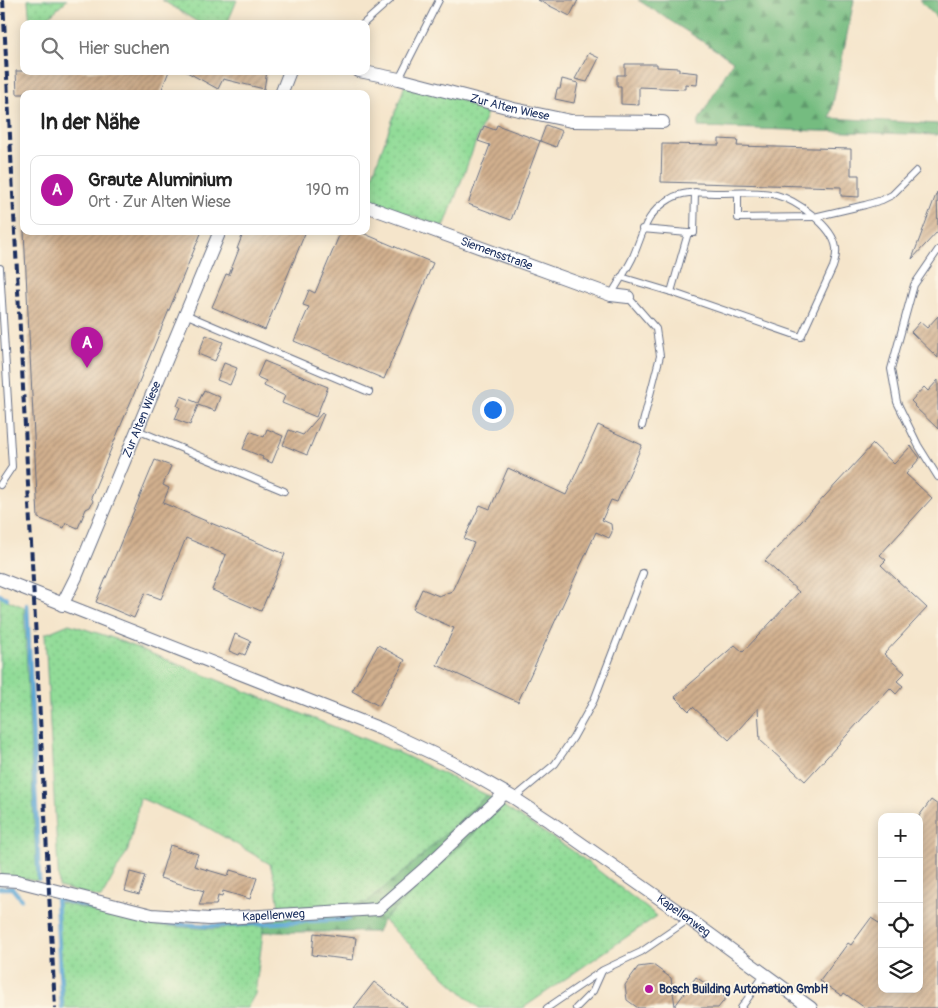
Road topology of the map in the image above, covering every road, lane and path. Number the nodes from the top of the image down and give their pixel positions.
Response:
1 (390, 0) edge
2 (439, 0) edge
3 (368, 20) edge
4 (370, 73) edge
5 (288, 75) edge
6 (399, 79) junction
7 (282, 90) edge
8 (663, 122) dead end
9 (916, 171) dead end
10 (695, 192) junction
11 (738, 193) junction
12 (370, 207) edge
13 (814, 217) junction
14 (642, 230) junction
15 (688, 233) junction
16 (218, 235) edge
17 (938, 250) edge
18 (0, 268) edge
19 (622, 277) junction
20 (671, 292) junction
21 (611, 295) junction
22 (628, 297) joint
23 (185, 314) junction
24 (369, 392) dead end
25 (642, 426) dead end
26 (137, 430) junction
27 (938, 477) edge
28 (0, 485) edge
29 (284, 491) dead end
30 (644, 574) dead end
31 (0, 579) edge
32 (62, 605) junction
33 (510, 795) junction
34 (0, 880) edge
35 (689, 918) junction
36 (603, 970) junction
37 (765, 974) junction
38 (547, 1008) edge
39 (576, 1008) edge
40 (741, 1008) edge
41 (811, 1008) edge

1 - 3 lane
2 - 6 lane
4 - 6 street, Zur Alten Wiese
5 - 7 street
6 - 8 street, Zur Alten Wiese
9 - 13 lane
10 - 11 lane
10 - 14 lane
10 - 15 lane
11 - 13 lane
11 - 13 lane
12 - 21 street, Siemensstraße
13 - 20 lane
14 - 15 lane
14 - 19 lane
15 - 20 lane
16 - 23 street, Zur Alten Wiese
17 - 27 lane
18 - 28 lane
19 - 20 lane
19 - 21 lane
21 - 22 street, Siemensstraße
22 - 25 lane
23 - 24 lane
23 - 26 street, Zur Alten Wiese
26 - 29 lane
26 - 32 street, Zur Alten Wiese
30 - 33 lane
31 - 32 street, Kapellenweg
32 - 33 street, Kapellenweg
33 - 34 street, Kapellenweg
33 - 35 street, Kapellenweg
35 - 36 lane
35 - 37 street, Kapellenweg
36 - 38 lane
36 - 39 lane
37 - 40 lane
37 - 41 street, Kapellenweg

